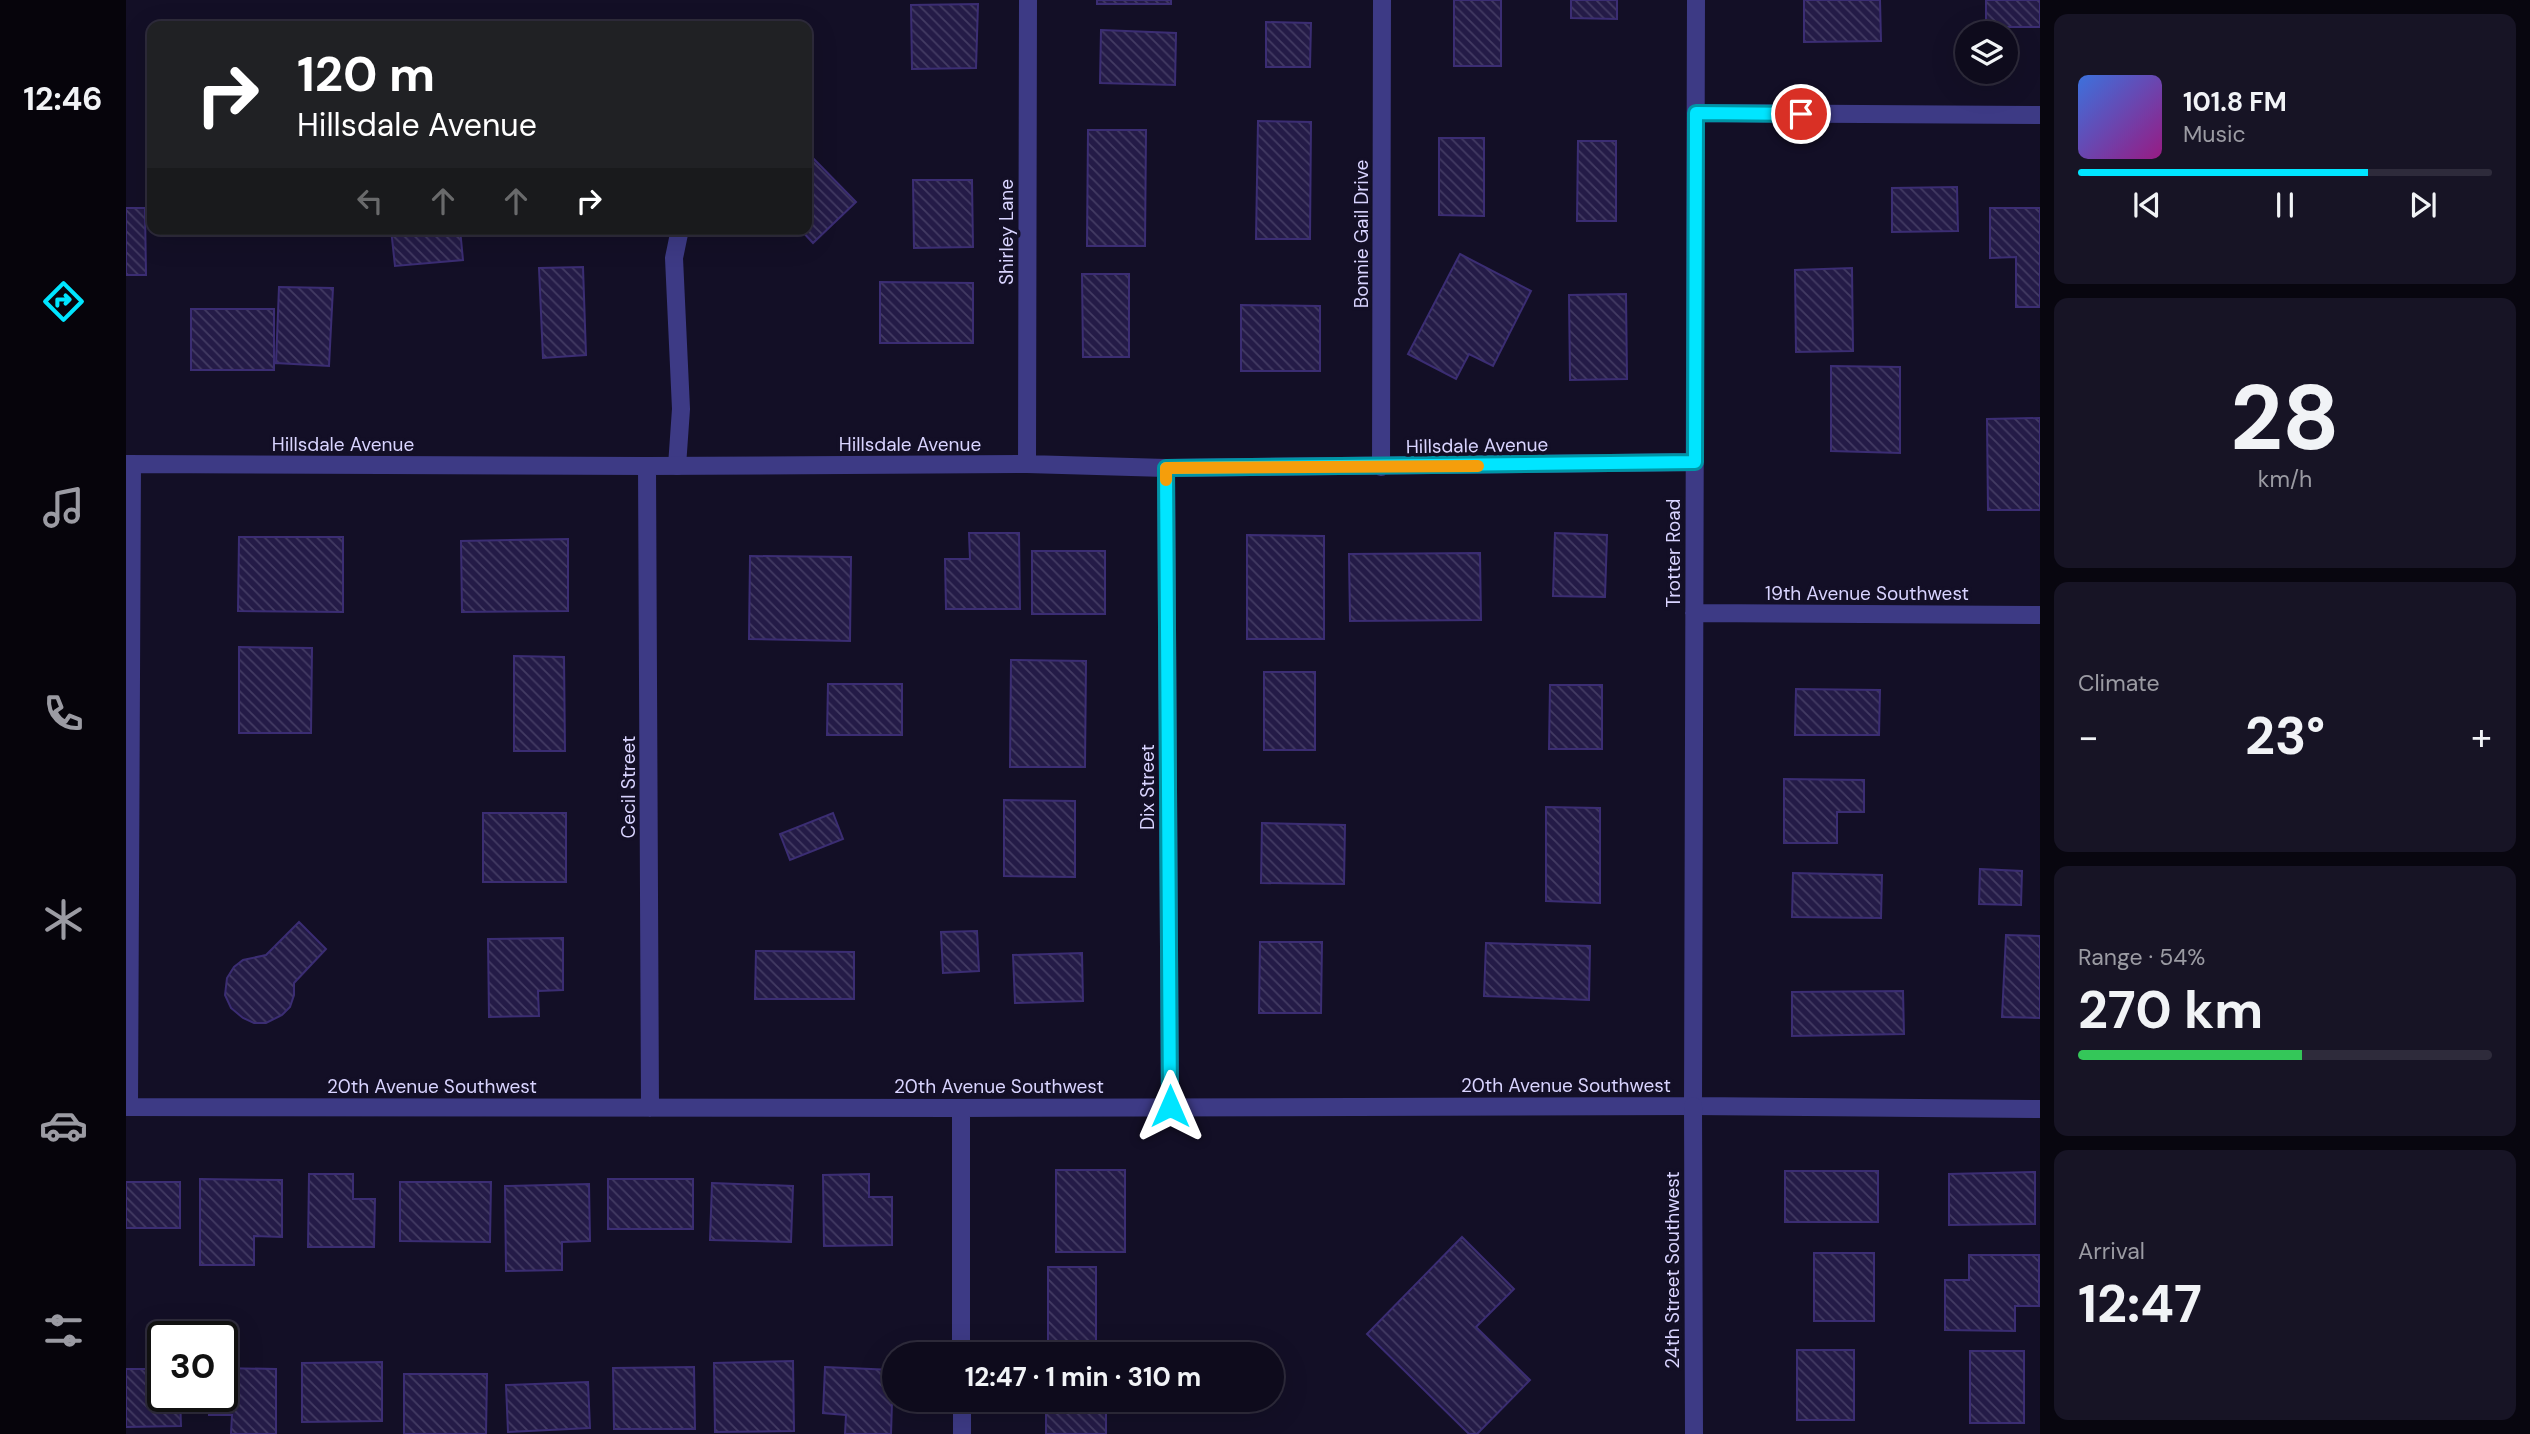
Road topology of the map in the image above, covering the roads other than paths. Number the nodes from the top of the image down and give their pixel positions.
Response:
1 (1028, 0) edge
2 (1382, 0) edge
3 (1696, 0) edge
4 (1696, 113) junction
5 (2040, 115) edge
6 (679, 235) edge
7 (1695, 462) junction
8 (129, 464) edge
9 (1027, 464) junction
10 (647, 466) junction
11 (677, 466) junction
12 (1381, 467) junction
13 (1166, 468) junction
14 (1694, 613) junction
15 (2040, 615) edge
16 (1170, 1106) junction
17 (1693, 1106) junction
18 (127, 1107) edge
19 (650, 1108) junction
20 (961, 1108) junction
21 (2040, 1109) edge
22 (961, 1342) edge
23 (962, 1412) edge
24 (962, 1434) edge
25 (1693, 1434) edge

1 - 9 street, Shirley Lane
2 - 12 street, Bonnie Gail Drive
3 - 4 street, Trotter Road
4 - 5 street
4 - 7 street, Trotter Road
6 - 11 street
7 - 12 street, Hillsdale Avenue
7 - 14 street, Trotter Road
8 - 10 street, Hillsdale Avenue
8 - 18 street
9 - 11 street, Hillsdale Avenue
9 - 13 street, Hillsdale Avenue
10 - 11 street, Hillsdale Avenue
10 - 19 street, Cecil Street
12 - 13 street, Hillsdale Avenue
13 - 16 street, Dix Street
14 - 15 street, 19th Avenue Southwest
14 - 17 street, Trotter Road
16 - 17 street, 20th Avenue Southwest
16 - 20 street, 20th Avenue Southwest
17 - 21 street, 20th Avenue Southwest
17 - 25 street, 24th Street Southwest
18 - 19 street, 20th Avenue Southwest
19 - 20 street, 20th Avenue Southwest
20 - 22 street
23 - 24 street

